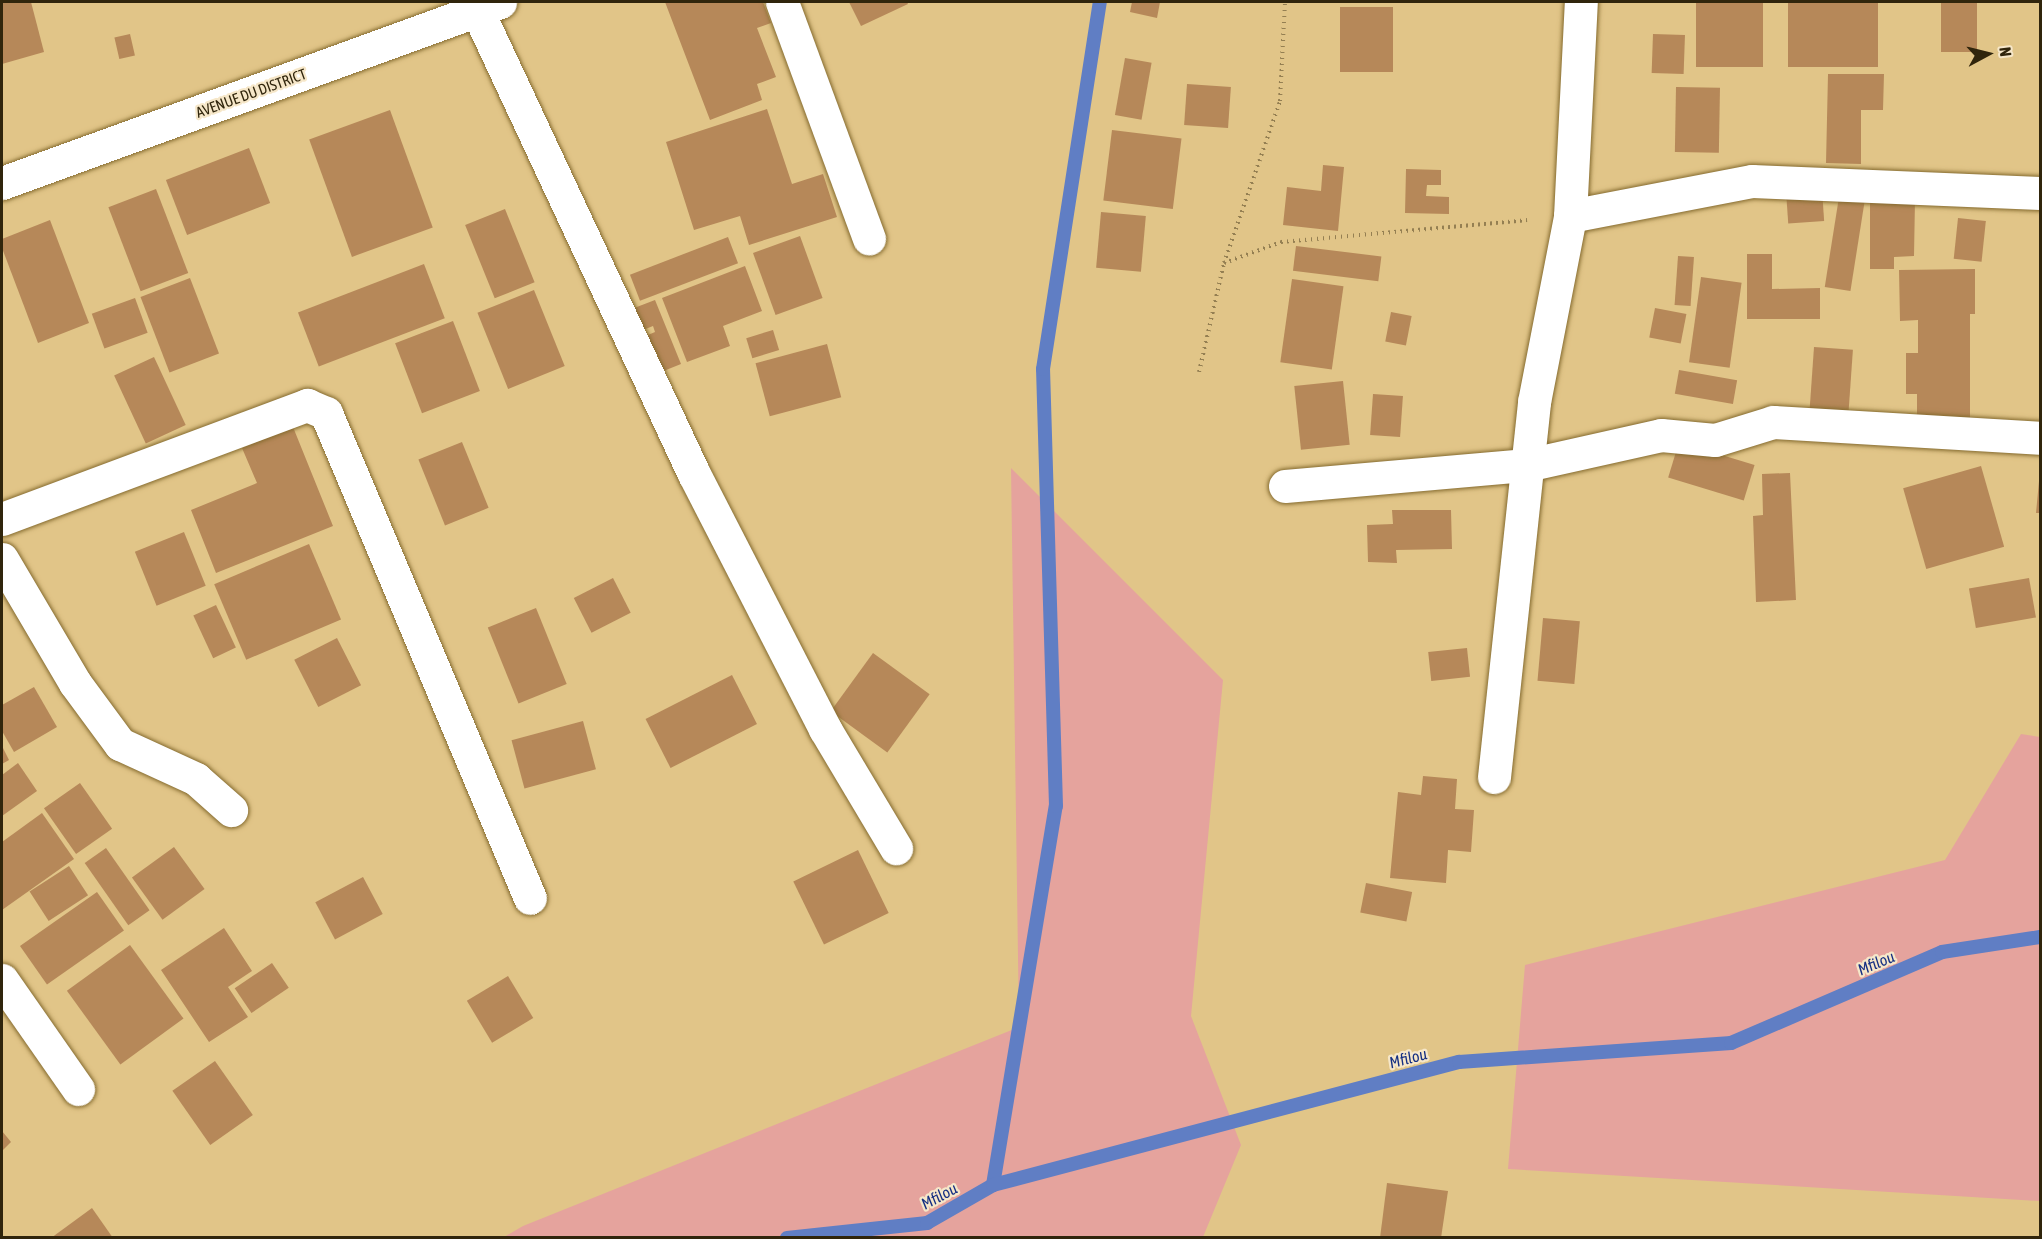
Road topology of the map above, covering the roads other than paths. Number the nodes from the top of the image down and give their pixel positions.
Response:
1 (783, 2) edge
2 (1581, 2) edge
3 (489, 6) edge
4 (437, 13) edge
5 (2, 183) edge
6 (2040, 193) edge
7 (1570, 216) junction
8 (870, 239) dead end
9 (2040, 438) edge
10 (1527, 465) junction
11 (1285, 486) dead end
12 (2, 519) edge
13 (2, 559) edge
14 (1494, 777) dead end
15 (231, 810) dead end
16 (896, 848) dead end
17 (530, 898) dead end
18 (2, 980) edge
19 (78, 1089) dead end

1 - 8 street
2 - 7 street
3 - 4 street, AVENUE DU DISTRICT
3 - 16 street
4 - 5 street, AVENUE DU DISTRICT
6 - 7 street
7 - 10 street
9 - 10 street
10 - 11 street
10 - 14 street
12 - 17 street
13 - 15 street
18 - 19 street

